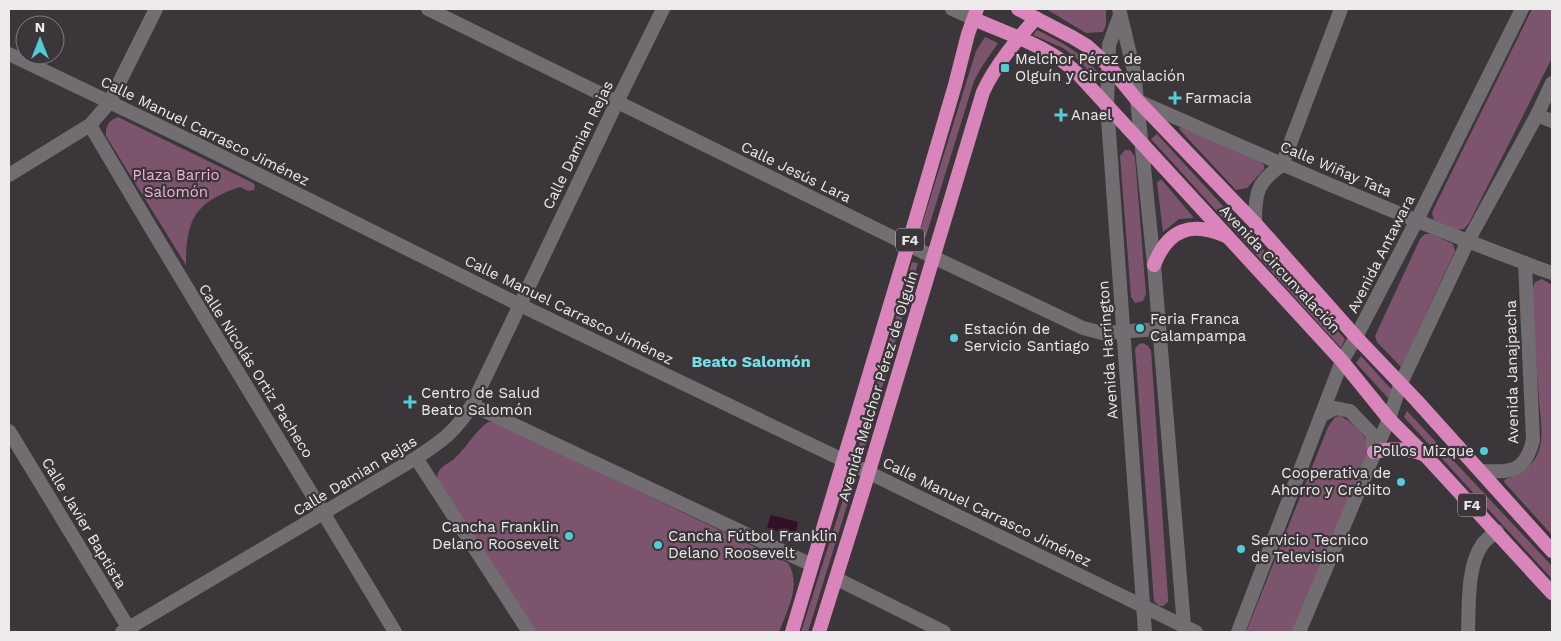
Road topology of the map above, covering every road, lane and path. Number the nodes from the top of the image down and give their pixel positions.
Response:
1 (156, 9) edge
2 (428, 9) edge
3 (663, 9) edge
4 (952, 9) edge
5 (1018, 9) edge
6 (1341, 9) edge
7 (1522, 9) edge
8 (1119, 12) edge
9 (975, 14) edge
10 (1036, 18) junction
11 (1018, 38) junction
12 (9, 54) edge
13 (1109, 66) junction
14 (1552, 83) edge
15 (1137, 100) junction
16 (109, 102) junction
17 (617, 102) junction
18 (1107, 105) junction
19 (1537, 115) junction
20 (1552, 121) edge
21 (90, 125) junction
22 (1140, 141) junction
23 (1282, 165) junction
24 (9, 175) edge
25 (1416, 220) junction
26 (1255, 223) junction
27 (1229, 237) junction
28 (1468, 241) junction
29 (908, 245) junction
30 (933, 257) junction
31 (1525, 263) junction
32 (1154, 265) junction
33 (1552, 273) edge
34 (520, 305) junction
35 (1159, 329) junction
36 (1123, 331) junction
37 (1356, 337) junction
38 (1342, 362) junction
39 (1400, 385) junction
40 (472, 405) junction
41 (1321, 416) junction
42 (1389, 419) junction
43 (9, 431) edge
44 (1374, 452) junction
45 (1425, 455) junction
46 (416, 458) junction
47 (845, 461) junction
48 (1480, 471) junction
49 (869, 472) junction
50 (324, 513) junction
51 (1497, 532) junction
52 (1552, 551) edge
53 (812, 565) junction
54 (837, 580) junction
55 (1552, 593) edge
56 (1142, 607) junction
57 (1190, 629) edge
58 (127, 631) edge
59 (395, 632) edge
60 (529, 632) edge
61 (792, 632) edge
62 (819, 632) edge
63 (944, 632) edge
64 (1145, 632) edge
65 (1238, 632) edge
66 (1299, 632) edge
67 (1468, 632) edge

1 - 16 street
2 - 17 street, Calle Jesús Lara
3 - 17 street, Calle Damian Rejas
4 - 9 street, Avenida Circunvalación
5 - 10 highway, Avenida Circunvalación / F4
6 - 23 street
7 - 25 street, Avenida Antawara
8 - 13 street, Avenida Harrington
8 - 15 street
9 - 11 highway, Avenida Circunvalación
9 - 29 highway, Avenida Melchor Pérez de Olguín / F4
10 - 11 highway, Avenida Melchor Pérez de Olguín
10 - 13 highway, Avenida Circunvalación / F4
11 - 18 highway, Avenida Circunvalación / F4
11 - 30 highway, Avenida Melchor Pérez de Olguín / F4
12 - 16 street, Calle Manuel Carrasco Jiménez
13 - 15 highway, Avenida Circunvalación / F4
13 - 18 street, Avenida Harrington
14 - 19 street
15 - 22 street
15 - 23 street, Calle Wiñay Tata
15 - 26 highway, Avenida Circunvalación / F4
16 - 21 street
16 - 34 street, Calle Manuel Carrasco Jiménez
17 - 29 street, Calle Jesús Lara
17 - 34 street, Calle Damian Rejas
18 - 22 highway, Avenida Circunvalación / F4
18 - 36 street, Avenida Harrington
19 - 20 street
19 - 28 street
21 - 24 street
21 - 50 street, Calle Nicolás Ortiz Pacheco
22 - 27 highway, Avenida Circunvalación / F4
22 - 32 street
23 - 25 street, Calle Wiñay Tata
23 - 26 street
25 - 28 street, Calle Wiñay Tata
25 - 37 street, Avenida Antawara
26 - 37 highway, Avenida Circunvalación / F4
27 - 32 highway
27 - 38 highway, Avenida Circunvalación / F4
28 - 31 street, Calle Wiñay Tata
28 - 39 street
29 - 30 street, Calle Jesús Lara
29 - 47 highway, Avenida Melchor Pérez de Olguín / F4
30 - 36 street, Calle Jesús Lara
30 - 49 highway, Avenida Melchor Pérez de Olguín / F4
31 - 33 street, Calle Wiñay Tata
31 - 48 street, Avenida Janajpacha
32 - 35 street
34 - 40 street, Calle Damian Rejas
34 - 47 street, Calle Manuel Carrasco Jiménez
35 - 36 street, Calle Jesús Lara
35 - 57 street
36 - 56 street, Avenida Harrington
37 - 38 street, Avenida Antawara
37 - 39 highway, Avenida Circunvalación / F4
38 - 41 street, Avenida Antawara
38 - 42 highway, Avenida Circunvalación / F4
39 - 42 street
39 - 48 highway, Avenida Circunvalación / F4
40 - 46 street, Calle Damian Rejas
40 - 53 street
41 - 44 street
41 - 65 street, Avenida Antawara
42 - 44 street
42 - 45 highway, Avenida Circunvalación / F4
43 - 58 street, Calle Javier Baptista
44 - 45 highway
44 - 66 street
45 - 51 highway, Avenida Circunvalación / F4
46 - 50 street, Calle Damian Rejas
46 - 60 street
47 - 49 street, Calle Manuel Carrasco Jiménez
47 - 53 highway, Avenida Melchor Pérez de Olguín / F4
48 - 52 highway, Avenida Circunvalación / F4
49 - 54 highway, Avenida Melchor Pérez de Olguín / F4
49 - 56 street, Calle Manuel Carrasco Jiménez
50 - 58 street, Calle Damian Rejas
50 - 59 street, Calle Nicolás Ortiz Pacheco
51 - 55 highway, Avenida Circunvalación / F4
51 - 67 street
53 - 61 highway, Avenida Melchor Pérez de Olguín / F4
54 - 62 highway, Avenida Melchor Pérez de Olguín / F4
54 - 63 street
56 - 57 street, Calle Manuel Carrasco Jiménez
56 - 64 street, Avenida Harrington

